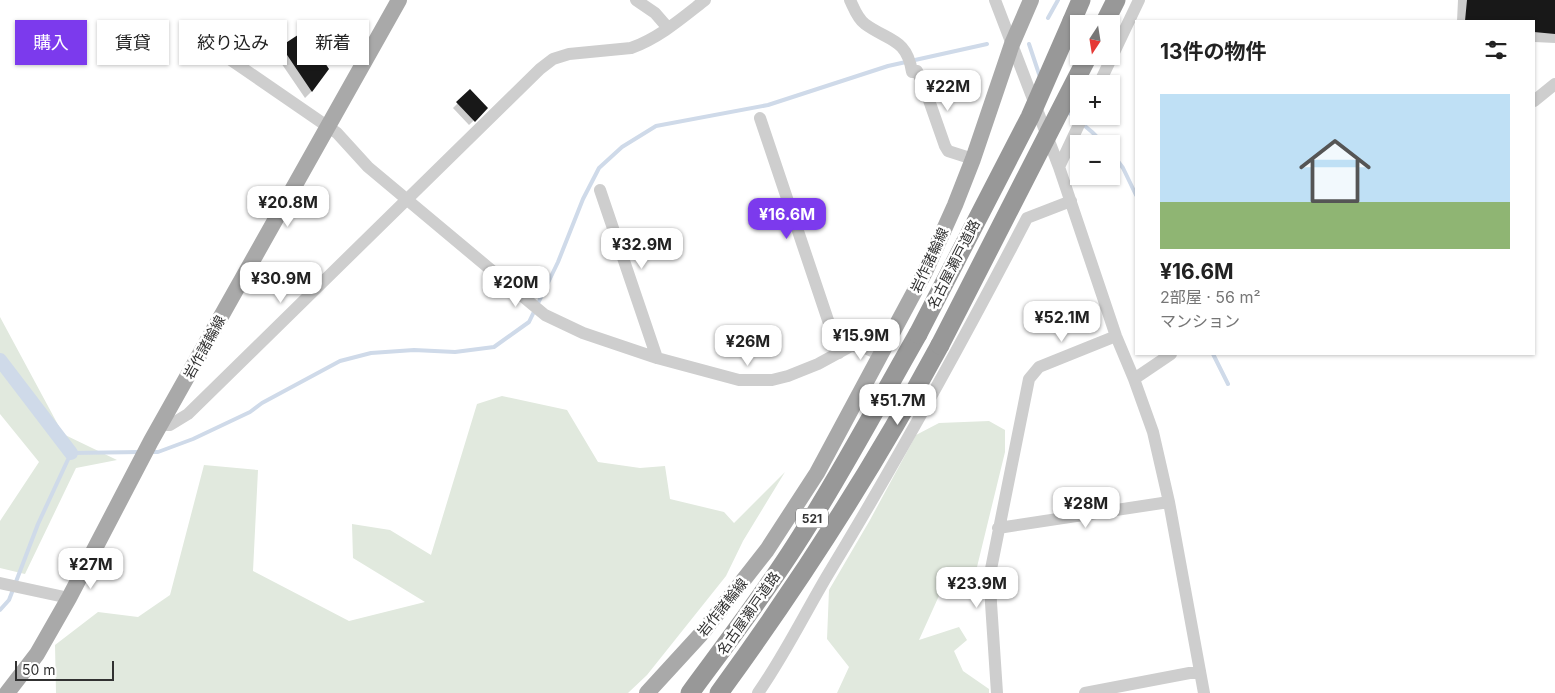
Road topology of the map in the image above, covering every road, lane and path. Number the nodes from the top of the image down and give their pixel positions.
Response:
1 (399, 0) edge
2 (636, 0) edge
3 (705, 0) edge
4 (850, 0) edge
5 (995, 0) edge
6 (1031, 0) edge
7 (1081, 0) edge
8 (1116, 0) edge
9 (1139, 0) edge
10 (1108, 15) edge
11 (668, 28) junction
12 (1012, 44) junction
13 (238, 65) edge
14 (1083, 65) edge
15 (1103, 75) edge
16 (1555, 84) edge
17 (1535, 101) edge
18 (760, 118) dead end
19 (1079, 125) edge
20 (327, 126) junction
21 (973, 159) junction
22 (1059, 167) junction
23 (600, 190) dead end
24 (408, 200) junction
25 (1071, 201) junction
26 (1116, 336) junction
27 (839, 353) junction
28 (881, 355) junction
29 (1170, 355) edge
30 (657, 358) junction
31 (1134, 379) junction
32 (160, 425) junction
33 (1170, 502) junction
34 (998, 528) junction
35 (0, 584) edge
36 (69, 598) junction
37 (1200, 671) junction
38 (7, 693) edge
39 (647, 693) edge
40 (690, 693) edge
41 (718, 693) edge
42 (758, 693) edge
43 (997, 693) edge
44 (1085, 693) edge
45 (1204, 693) edge

1 - 20 main road, 岩作諸輪線
2 - 11 street
3 - 11 street
4 - 21 street
5 - 12 street
6 - 12 main road, 岩作諸輪線
7 - 40 highway, 名古屋瀬戸道路 / 521, bridge
8 - 10 highway
9 - 15 street
11 - 24 street
12 - 21 main road, 岩作諸輪線
12 - 22 street
13 - 20 street
14 - 41 highway, 名古屋瀬戸道路 / 521, bridge
16 - 17 street
18 - 27 street
19 - 22 street
20 - 24 street
20 - 32 main road, 岩作諸輪線
21 - 28 main road, 岩作諸輪線
22 - 25 street
23 - 30 street
24 - 30 street
24 - 32 street
25 - 26 street
25 - 42 street
26 - 31 street
26 - 34 street
27 - 28 street
27 - 30 street
28 - 39 main road, 岩作諸輪線
29 - 31 street
31 - 33 street
32 - 36 main road, 岩作諸輪線
33 - 34 street
33 - 37 street
34 - 43 street
35 - 36 street
36 - 38 main road, 岩作諸輪線
37 - 44 street
37 - 45 street

